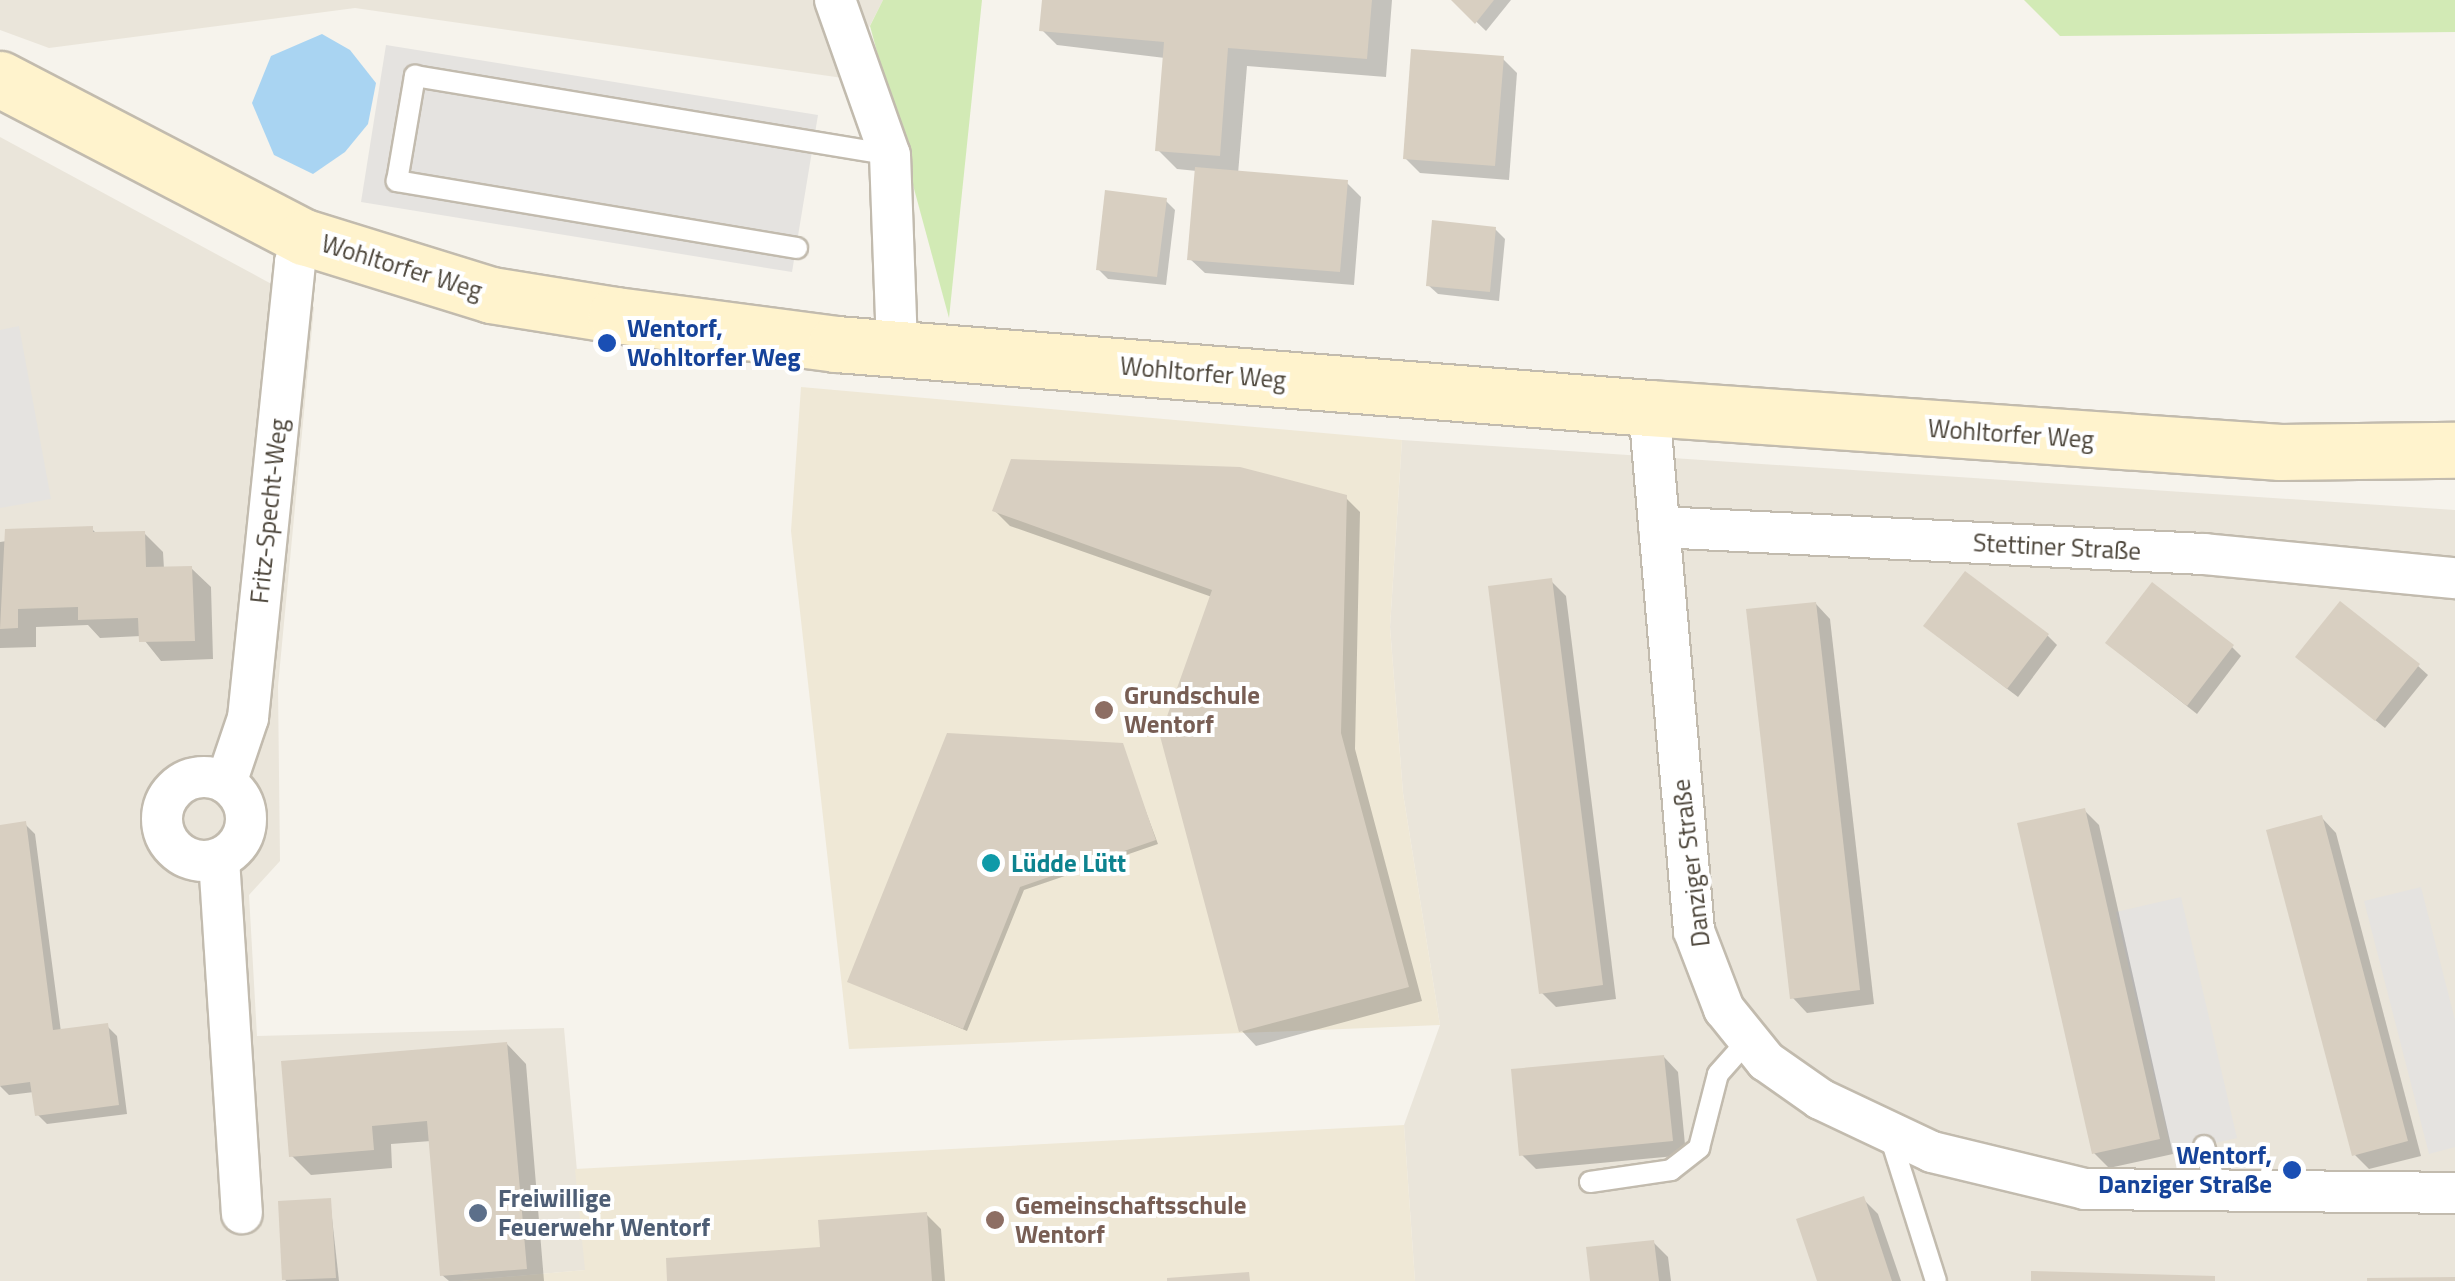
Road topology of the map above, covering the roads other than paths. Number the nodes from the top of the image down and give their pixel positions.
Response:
1 (835, 0) edge
2 (0, 80) edge
3 (890, 155) junction
4 (304, 238) junction
5 (797, 248) dead end
6 (897, 347) junction
7 (1648, 408) junction
8 (2455, 450) edge
9 (1659, 528) junction
10 (2455, 578) edge
11 (226, 783) junction
12 (218, 859) junction
13 (1748, 1039) junction
14 (1888, 1132) junction
15 (2204, 1146) dead end
16 (1590, 1182) dead end
17 (2455, 1192) edge
18 (2218, 1195) junction
19 (242, 1213) dead end
20 (1936, 1281) edge

1 - 3 street
2 - 4 main road, Wohltorfer Weg
3 - 5 lane
3 - 6 street
4 - 6 main road, Wohltorfer Weg
4 - 11 street, Fritz-Specht-Weg
6 - 7 main road, Wohltorfer Weg
7 - 8 main road, Wohltorfer Weg
7 - 9 street, Danziger Straße
9 - 10 street, Stettiner Straße
9 - 13 street, Danziger Straße
11 - 12 street
11 - 12 street
12 - 19 street
13 - 14 street, Danziger Straße
13 - 16 lane
14 - 18 street, Danziger Straße
14 - 20 lane
15 - 18 lane
17 - 18 street, Danziger Straße

